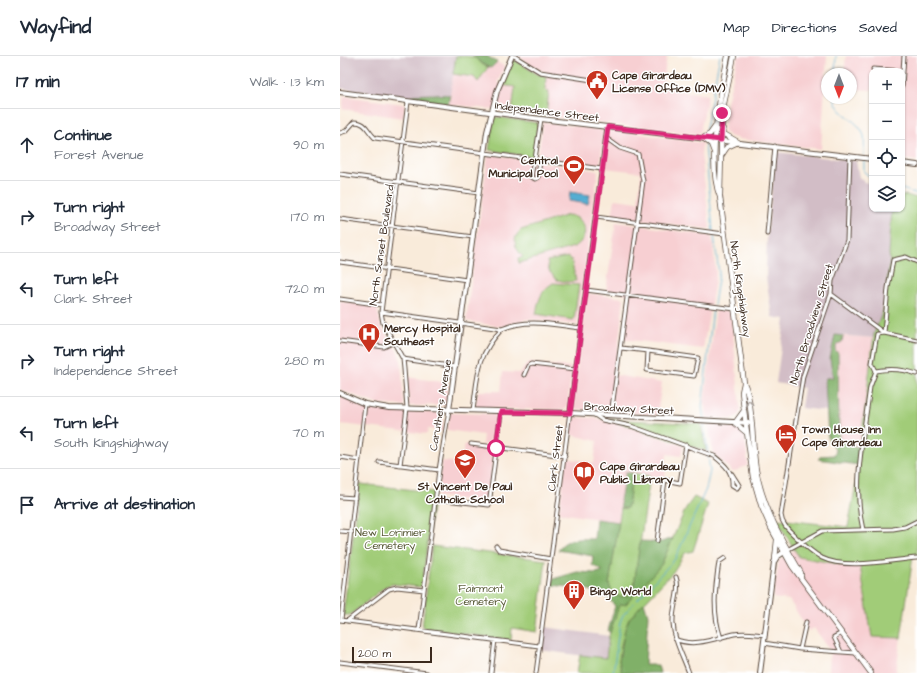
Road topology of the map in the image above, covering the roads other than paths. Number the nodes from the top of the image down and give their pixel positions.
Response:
1 (513, 56) edge
2 (728, 56) edge
3 (734, 56) edge
4 (904, 56) edge
5 (902, 68) edge
6 (592, 80) dead end
7 (340, 92) edge
8 (408, 102) junction
9 (492, 113) junction
10 (541, 119) junction
11 (719, 123) junction
12 (608, 127) junction
13 (340, 133) edge
14 (606, 138) junction
15 (703, 138) junction
16 (718, 140) junction
17 (403, 142) junction
18 (738, 142) junction
19 (775, 146) junction
20 (485, 152) junction
21 (718, 156) junction
22 (850, 156) junction
23 (534, 159) junction
24 (869, 159) edge
25 (540, 160) junction
26 (905, 163) edge
27 (917, 165) edge
28 (602, 169) junction
29 (340, 174) edge
30 (398, 182) junction
31 (480, 193) junction
32 (596, 217) junction
33 (340, 219) edge
34 (638, 223) junction
35 (391, 226) junction
36 (724, 234) junction
37 (767, 234) dead end
38 (473, 237) junction
39 (340, 262) edge
40 (917, 262) edge
41 (386, 268) junction
42 (467, 280) junction
43 (586, 290) junction
44 (831, 294) junction
45 (627, 296) junction
46 (340, 299) edge
47 (382, 305) junction
48 (735, 309) junction
49 (381, 312) junction
50 (462, 323) junction
51 (581, 328) junction
52 (502, 329) junction
53 (884, 333) junction
54 (917, 340) edge
55 (340, 341) edge
56 (394, 342) junction
57 (621, 348) junction
58 (648, 351) junction
59 (403, 359) junction
60 (456, 367) junction
61 (576, 369) junction
62 (876, 371) junction
63 (917, 374) edge
64 (524, 375) dead end
65 (744, 383) junction
66 (340, 393) edge
67 (365, 404) junction
68 (407, 408) junction
69 (449, 410) junction
70 (473, 410) junction
71 (744, 410) junction
72 (501, 412) junction
73 (570, 413) junction
74 (593, 414) junction
75 (611, 415) junction
76 (735, 423) junction
77 (748, 424) junction
78 (747, 433) junction
79 (471, 444) dead end
80 (686, 445) junction
81 (496, 448) junction
82 (564, 456) junction
83 (340, 457) edge
84 (359, 460) junction
85 (379, 462) dead end
86 (400, 465) junction
87 (439, 470) junction
88 (732, 474) dead end
89 (340, 497) edge
90 (355, 498) junction
91 (436, 499) junction
92 (917, 521) edge
93 (340, 530) edge
94 (863, 530) junction
95 (352, 532) junction
96 (777, 540) junction
97 (657, 541) dead end
98 (801, 542) junction
99 (496, 546) dead end
100 (785, 551) junction
101 (725, 558) dead end
102 (917, 558) edge
103 (551, 559) junction
104 (775, 559) junction
105 (676, 577) dead end
106 (340, 580) edge
107 (345, 580) junction
108 (424, 590) junction
109 (340, 620) edge
110 (346, 621) junction
111 (806, 622) dead end
112 (419, 630) junction
113 (842, 633) junction
114 (766, 635) junction
115 (721, 638) junction
116 (675, 639) junction
117 (495, 640) junction
118 (684, 642) junction
119 (764, 643) junction
120 (539, 646) junction
121 (800, 649) junction
122 (680, 650) junction
123 (841, 652) junction
124 (856, 653) junction
125 (340, 662) edge
126 (417, 672) edge
127 (427, 673) edge
128 (491, 673) edge
129 (536, 673) edge
130 (689, 673) edge
131 (760, 673) edge
132 (870, 673) edge

1 - 6 street
1 - 9 street, Caruthers Avenue
2 - 11 main road
3 - 11 main road
4 - 5 street
7 - 8 street, Independence Street
8 - 9 street, Independence Street
8 - 17 street, North Sunset Boulevard
9 - 10 street, Independence Street
9 - 20 street, Caruthers Avenue
10 - 12 street, Independence Street
10 - 23 street
11 - 15 main road
11 - 16 main road, North Kingshighway
11 - 18 main road
12 - 14 street, Clark Street
12 - 15 street, Independence Street
13 - 17 street
14 - 28 street, Clark Street
14 - 34 street
15 - 16 street, Independence Street
15 - 21 main road
16 - 18 street, Independence Street
16 - 21 main road, North Kingshighway
17 - 20 street
17 - 30 street, North Sunset Boulevard
18 - 19 street, Independence Street
18 - 21 main road
19 - 22 street, Independence Street
19 - 37 street
20 - 23 street
20 - 31 street, Caruthers Avenue
21 - 36 main road, North Kingshighway
22 - 24 street, Independence Street
22 - 44 street, North Broadview Street
23 - 25 street
23 - 25 street
25 - 28 street
26 - 27 street
28 - 32 street, Clark Street
29 - 30 street
30 - 31 street
30 - 35 street, North Sunset Boulevard
31 - 38 street, Caruthers Avenue
32 - 34 street
32 - 43 street, Clark Street
33 - 35 street
34 - 36 street
34 - 45 street
35 - 38 street
35 - 41 street, North Sunset Boulevard
36 - 48 main road, North Kingshighway
38 - 42 street, Caruthers Avenue
39 - 41 street
40 - 53 street
41 - 42 street
41 - 47 street, North Sunset Boulevard
42 - 50 street, Caruthers Avenue
43 - 45 street
43 - 51 street, Clark Street
44 - 53 street
44 - 98 street, North Broadview Street
45 - 48 street
45 - 57 street
46 - 47 street
47 - 49 street, North Sunset Boulevard
48 - 65 main road, North Kingshighway
49 - 50 street
49 - 56 street, North Sunset Boulevard
50 - 52 street
50 - 60 street, Caruthers Avenue
51 - 52 street
51 - 61 street, Clark Street
52 - 70 street
53 - 54 street
53 - 62 street
55 - 56 street
56 - 59 street, North Sunset Boulevard
57 - 58 street
57 - 75 street
58 - 58 street
59 - 60 street
59 - 68 street, North Sunset Boulevard
60 - 69 street, Caruthers Avenue
61 - 64 street
61 - 73 street, Clark Street
62 - 63 street
62 - 94 street
65 - 71 main road, North Kingshighway
77 -> 65 main road, North Kingshighway
66 - 67 street, Broadway Street
67 - 68 street, Broadway Street
67 - 84 street
68 - 69 street, Broadway Street
68 - 86 street, North Sunset Boulevard
69 - 70 street, Broadway Street
69 - 87 street, Caruthers Avenue
70 - 72 street, Broadway Street
71 - 76 main road
71 - 77 main road, North Kingshighway
72 - 73 street, Broadway Street
72 - 81 street
73 - 74 street, Broadway Street
73 - 82 street, Clark Street
74 - 75 street, Broadway Street
74 - 80 street
75 - 76 street, Broadway Street
76 - 77 street, Broadway Street
76 - 78 main road
77 - 78 main road, North Kingshighway
77 - 100 main road, North Kingshighway
78 - 96 main road, North Kingshighway
79 - 81 street
80 - 88 street
80 - 97 street
81 - 82 street
81 - 91 street
82 - 103 street, Clark Street
83 - 84 street
84 - 90 street
85 - 86 street
86 - 87 street
87 - 91 street, Caruthers Avenue
89 - 90 street
90 - 95 street
91 - 108 street, Caruthers Avenue
92 - 94 street
93 - 95 street
94 - 98 street
95 - 107 street
96 - 100 main road, North Kingshighway
96 - 104 main road
98 - 100 street
98 - 102 street
99 - 103 street
100 - 104 street
100 - 113 main road, North Kingshighway
101 - 115 street
103 - 120 street, Clark Street
104 - 114 street
105 - 116 street
106 - 107 street
107 - 109 street
108 - 110 street
108 - 112 street, Caruthers Avenue
109 - 110 street
110 - 112 street
111 - 121 street
112 - 117 street
113 - 123 street
113 - 124 main road, North Kingshighway
114 - 115 street
114 - 119 street
115 - 118 street
116 - 118 street
116 - 122 street
117 - 120 street
117 - 128 street
118 - 122 street
119 - 121 street
119 - 131 street
120 - 129 street, Clark Street
121 - 123 street
122 - 130 street
123 - 124 street
124 - 132 main road, North Kingshighway
125 - 126 street
126 - 127 street

